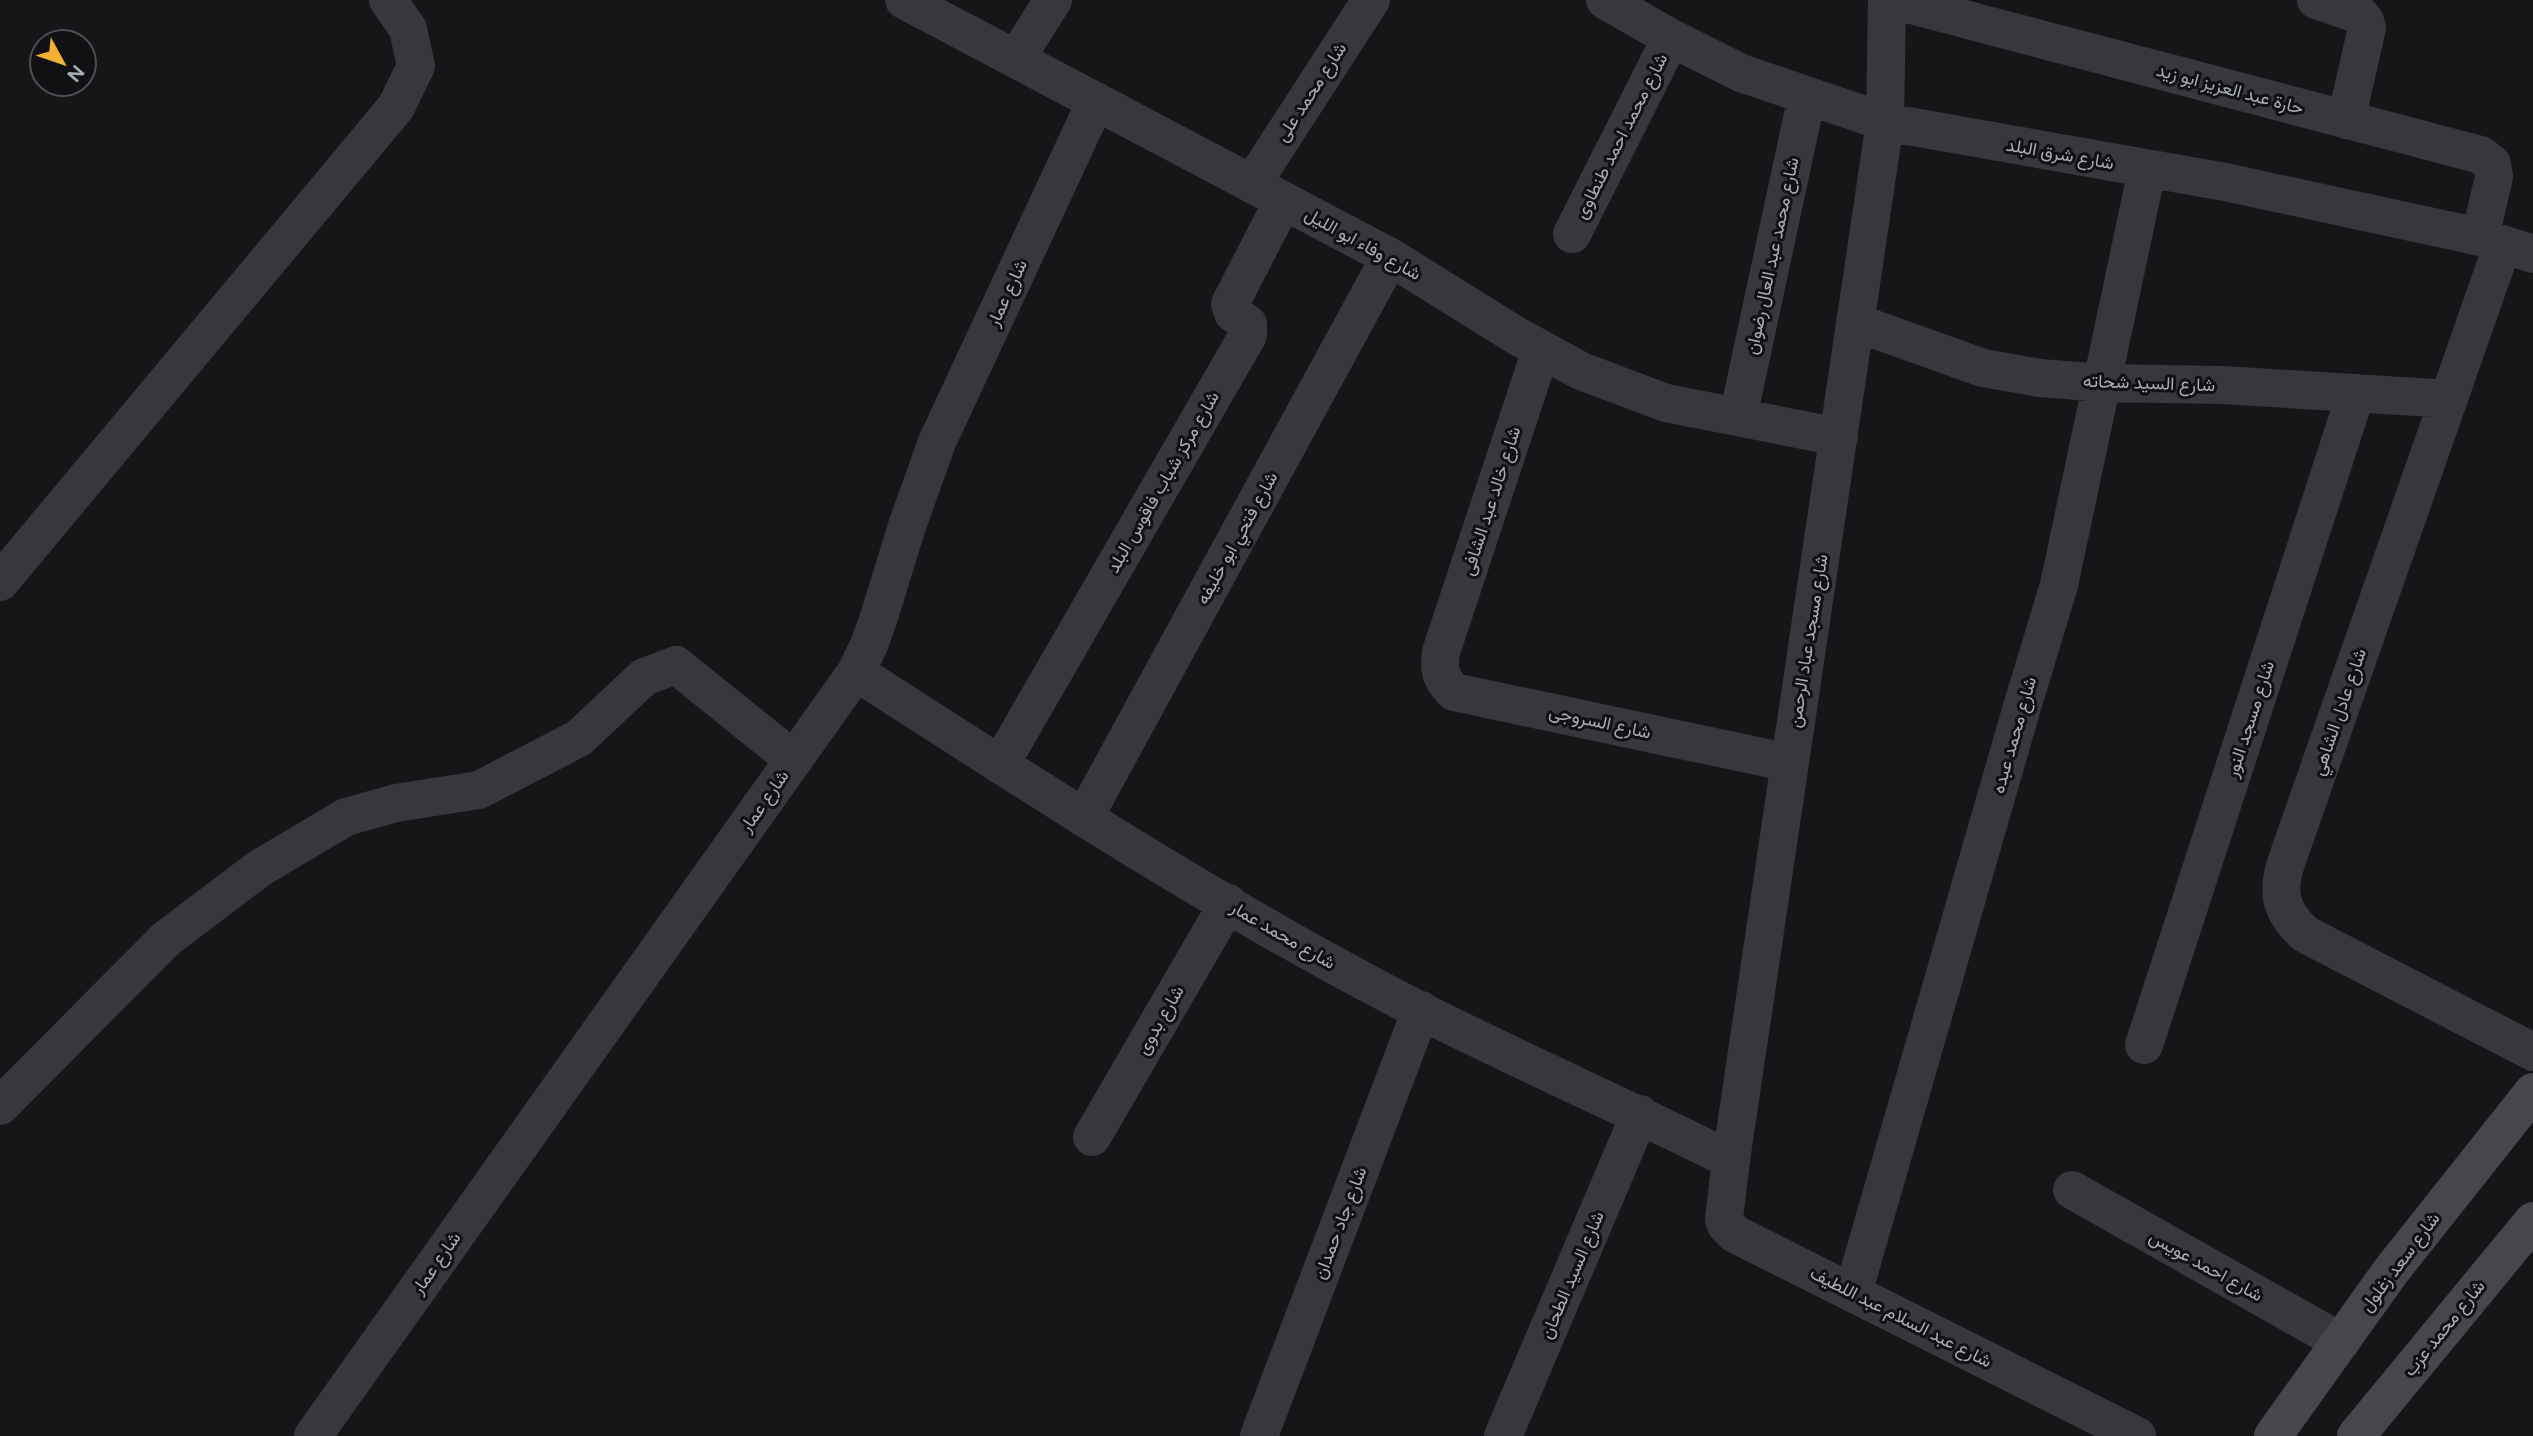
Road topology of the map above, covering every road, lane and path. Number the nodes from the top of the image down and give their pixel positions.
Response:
1 (388, 0) edge
2 (904, 0) edge
3 (1053, 0) edge
4 (1371, 0) edge
5 (1605, 0) edge
6 (1887, 0) edge
7 (1892, 0) edge
8 (2316, 0) edge
9 (1671, 38) junction
10 (1016, 59) junction
11 (1807, 96) junction
12 (1096, 101) junction
13 (2346, 120) junction
14 (1885, 122) junction
15 (2147, 170) junction
16 (1268, 192) junction
17 (1572, 234) dead end
18 (2505, 245) edge
19 (1390, 257) junction
20 (1857, 323) junction
21 (1541, 350) junction
22 (2102, 383) junction
23 (2356, 393) junction
24 (2449, 399) junction
25 (1738, 417) junction
26 (1839, 438) junction
27 (0, 582) edge
28 (1441, 652) joint
29 (856, 672) junction
30 (794, 760) junction
31 (1790, 763) junction
32 (1000, 765) junction
33 (1084, 818) junction
34 (1228, 903) junction
35 (1421, 1010) junction
36 (2144, 1045) dead end
37 (2533, 1052) edge
38 (2533, 1092) edge
39 (0, 1106) edge
40 (1640, 1114) junction
41 (1092, 1137) dead end
42 (1731, 1160) junction
43 (2072, 1190) dead end
44 (2533, 1221) edge
45 (1853, 1293) junction
46 (2341, 1342) junction
47 (313, 1436) edge
48 (1259, 1436) edge
49 (1503, 1436) edge
50 (2137, 1436) edge
51 (2273, 1436) edge
52 (2356, 1436) edge

1 - 27 street
2 - 10 street, شارع وفاء ابو الليل
3 - 10 street
4 - 16 street, شارع محمد على
5 - 9 street, شارع شرق البلد
6 - 14 street, شارع مسجد عباد الرحمن
7 - 13 street, حارة عبد العزيز ابو زيد
8 - 13 street
9 - 11 street, شارع شرق البلد
9 - 17 street, شارع محمد احمد طنطاوى
10 - 12 street, شارع وفاء ابو الليل
11 - 14 street, شارع شرق البلد
11 - 25 street, شارع محمد عبد العال رضوان
12 - 16 street, شارع وفاء ابو الليل
12 - 29 street, شارع عمار
13 - 18 street, حارة عبد العزيز ابو زيد
14 - 15 street, شارع شرق البلد
14 - 20 street, شارع مسجد عباد الرحمن
15 - 18 street, شارع شرق البلد
15 - 22 street, شارع محمد عبده
16 - 19 street, شارع وفاء ابو الليل
16 - 32 street, شارع مركز شباب فاقوس البلد
18 - 24 street, شارع عادل الشاهي
19 - 21 street, شارع وفاء ابو الليل
19 - 33 street, شارع فتحي ابو خليفه
20 - 22 street, شارع السيد شحاته
20 - 26 street, شارع مسجد عباد الرحمن
21 - 25 street, شارع وفاء ابو الليل
21 - 28 street, شارع خالد عبد الشافى
22 - 23 street, شارع السيد شحاته
22 - 45 street, شارع محمد عبده
23 - 24 street, شارع السيد شحاته
23 - 36 street, شارع مسجد النور
24 - 37 street, شارع عادل الشاهي
25 - 26 street, شارع وفاء ابو الليل
26 - 31 street, شارع مسجد عباد الرحمن
28 - 31 street, شارع السروجى
29 - 30 street, شارع عمار
29 - 32 street, شارع محمد عمار
30 - 39 street
30 - 47 street, شارع عمار
31 - 42 street, شارع مسجد عباد الرحمن
32 - 33 street, شارع محمد عمار
33 - 34 street, شارع محمد عمار
34 - 35 street, شارع محمد عمار
34 - 41 street, شارع بدوى
35 - 40 street, شارع محمد عمار
35 - 48 street, شارع جاد حمدان
38 - 46 street, شارع سعد زغلول
40 - 42 street, شارع محمد عمار
40 - 49 street, شارع السيد الطحان
42 - 45 street, شارع عبد السلام عبد اللطيف
43 - 46 street, شارع احمد عويس
44 - 52 street, شارع محمد عزب
45 - 50 street, شارع عبد السلام عبد اللطيف
46 - 51 street, شارع سعد زغلول

